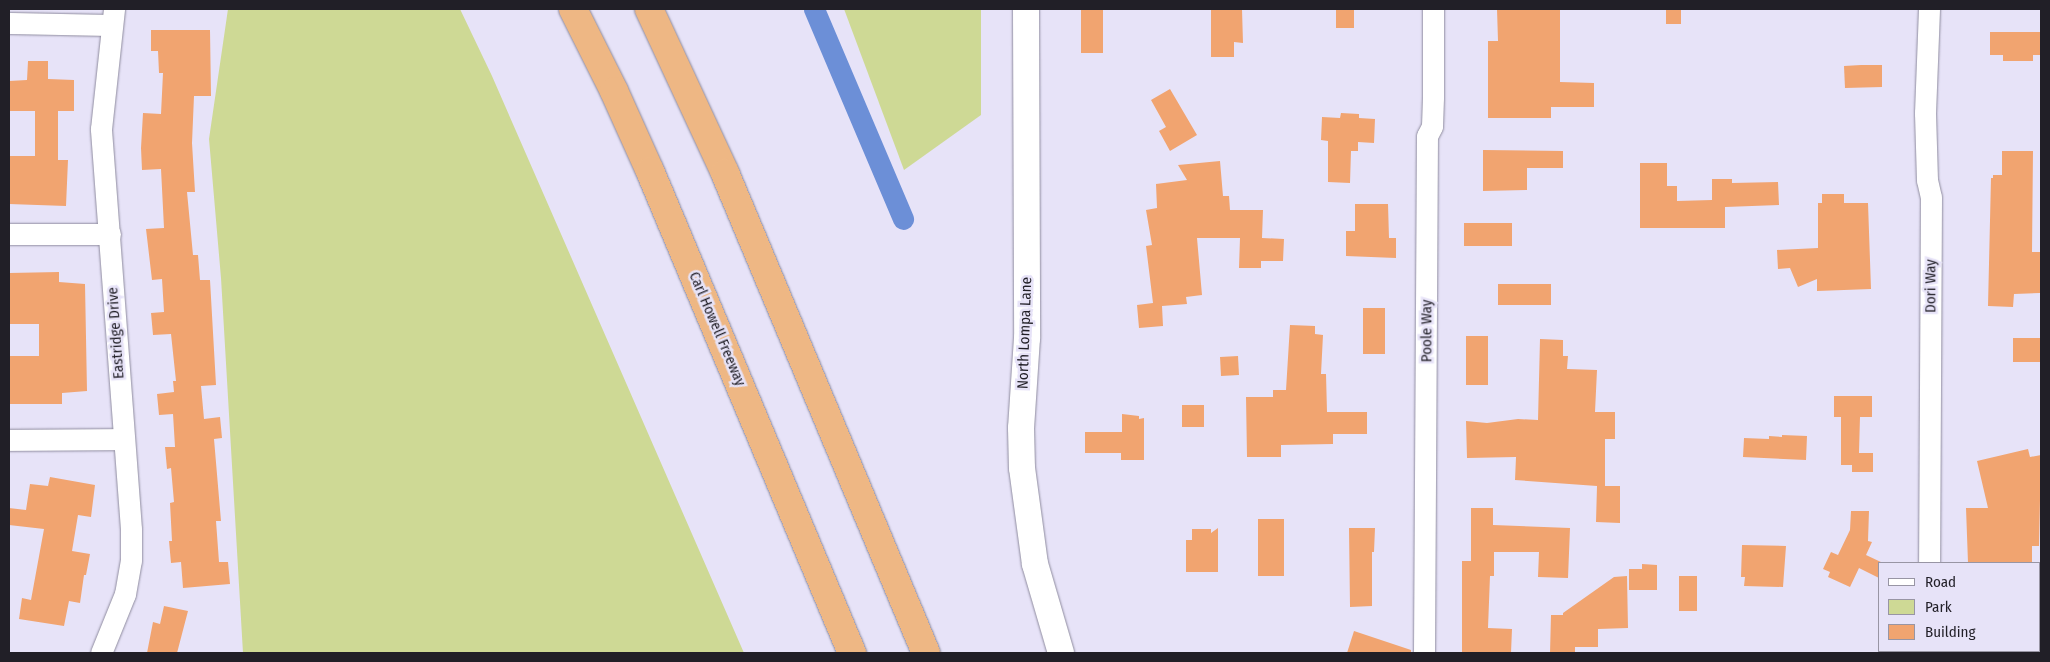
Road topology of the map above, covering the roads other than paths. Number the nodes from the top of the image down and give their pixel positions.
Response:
1 (573, 9) edge
2 (649, 9) edge
3 (1026, 9) edge
4 (1433, 9) edge
5 (1929, 9) edge
6 (113, 17) edge
7 (9, 23) edge
8 (9, 234) edge
9 (110, 234) junction
10 (123, 439) junction
11 (9, 440) edge
12 (1929, 562) edge
13 (847, 646) edge
14 (101, 653) edge
15 (926, 653) edge
16 (1061, 653) edge
17 (1424, 653) edge

1 - 13 highway, Carl Howell Freeway
2 - 15 highway
3 - 16 street, North Lompa Lane
4 - 17 street, Poole Way
5 - 12 street, Dori Way
6 - 7 street
6 - 9 street, Eastridge Drive
8 - 9 street
9 - 10 street, Eastridge Drive
10 - 11 street
10 - 14 street, Eastridge Drive

